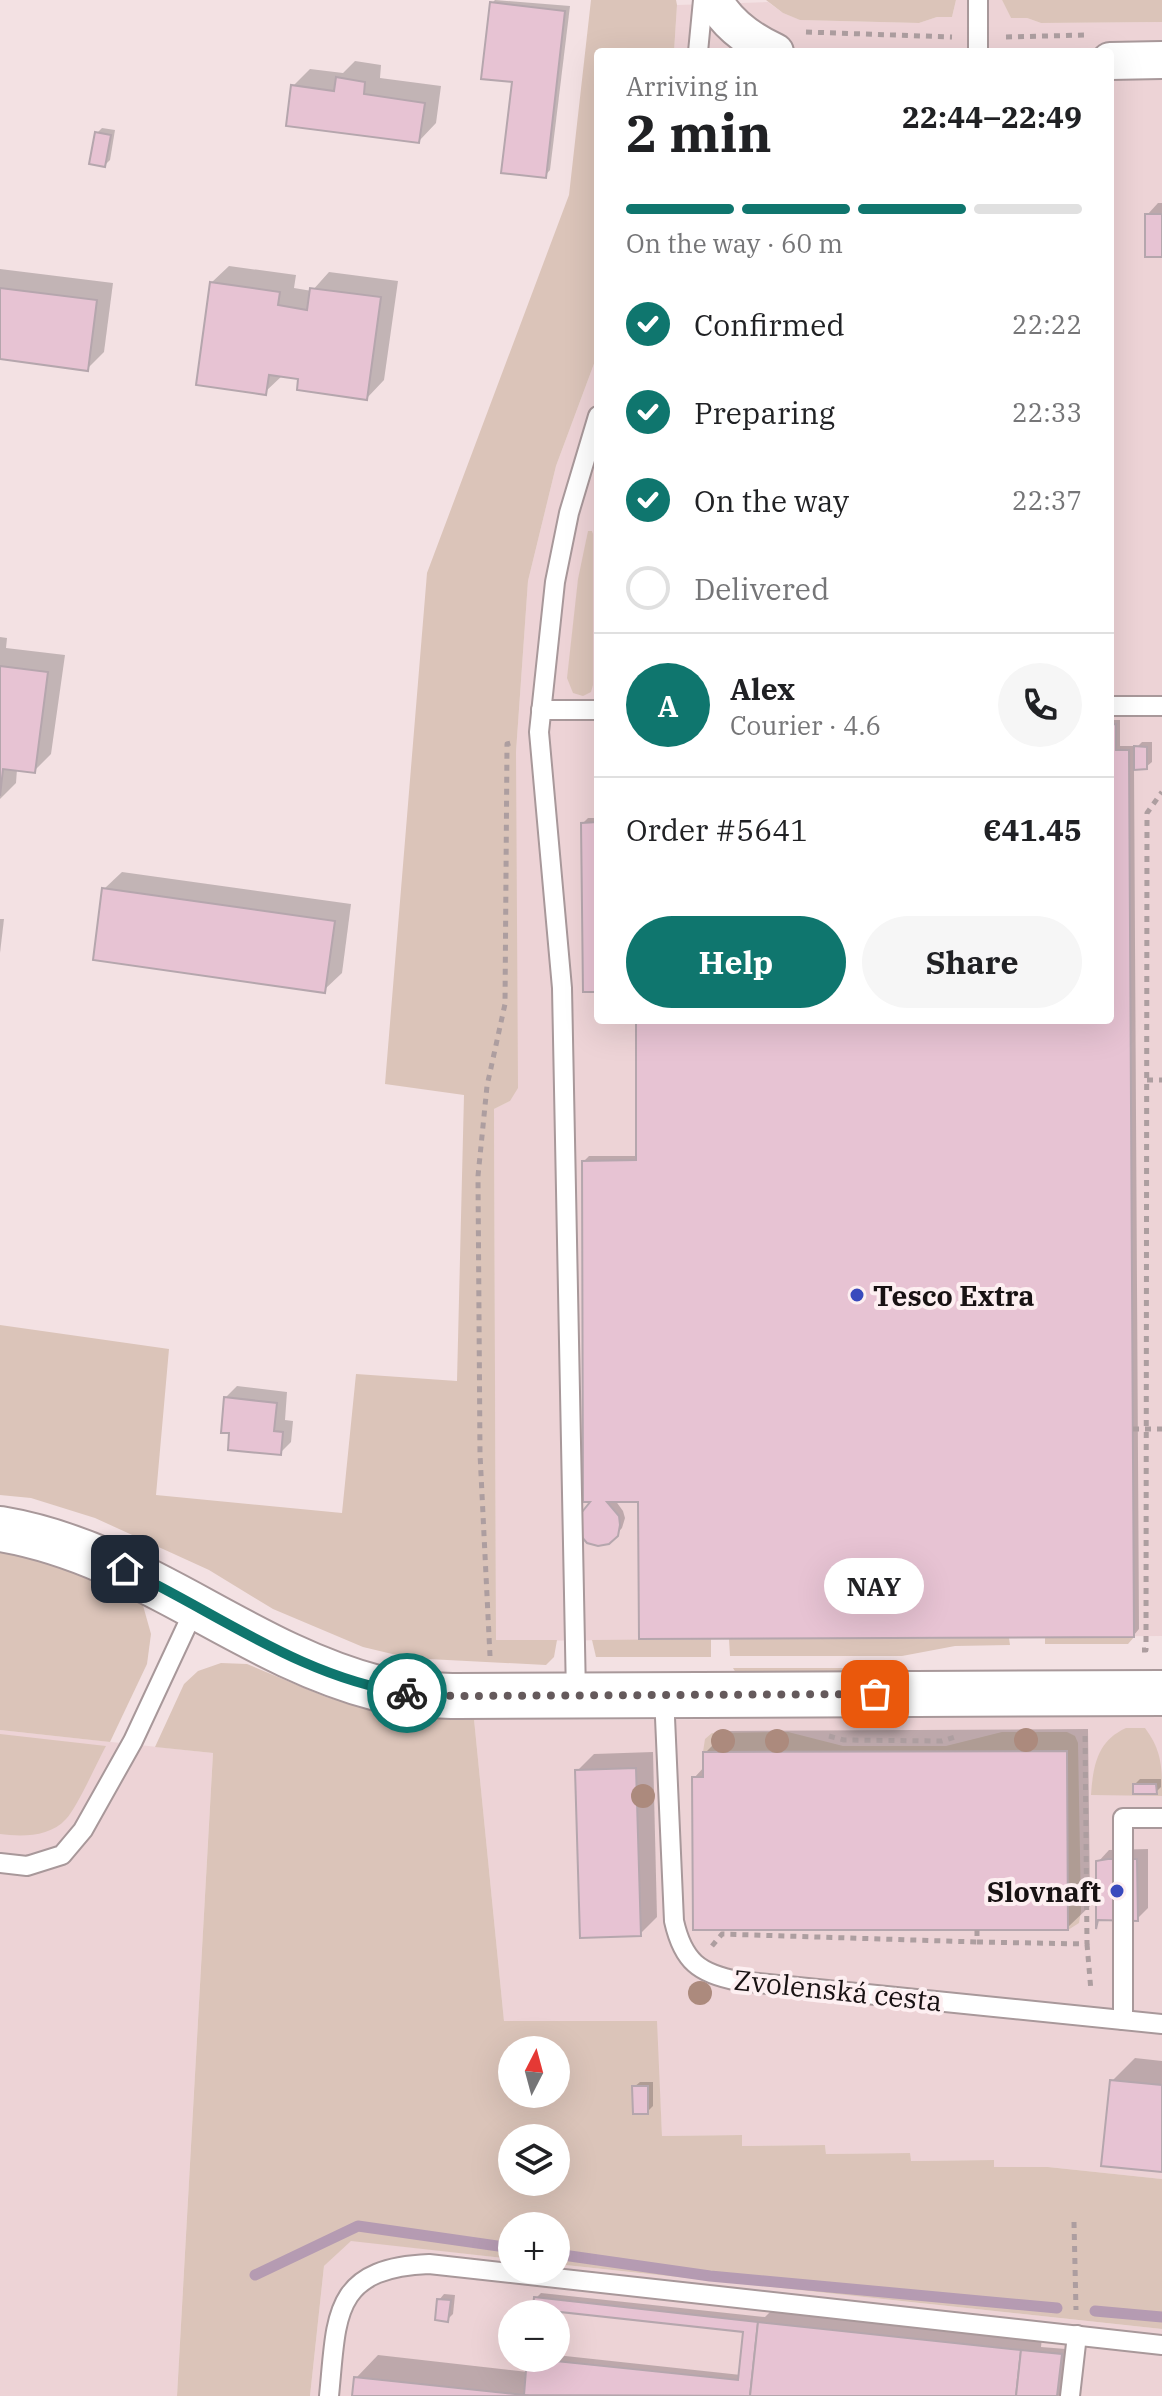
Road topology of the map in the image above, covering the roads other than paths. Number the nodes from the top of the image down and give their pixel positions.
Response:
1 (703, 0) edge
2 (714, 0) edge
3 (978, 0) edge
4 (785, 40) edge
5 (698, 48) edge
6 (978, 48) edge
7 (1162, 60) edge
8 (1114, 61) edge
9 (594, 429) edge
10 (1114, 706) edge
11 (1162, 706) edge
12 (541, 710) junction
13 (594, 710) edge
14 (0, 1529) edge
15 (196, 1606) junction
16 (1162, 1693) edge
17 (576, 1695) junction
18 (664, 1695) junction
19 (1162, 1818) edge
20 (0, 1863) edge
21 (1123, 2020) junction
22 (1162, 2024) edge
23 (1077, 2335) junction
24 (1162, 2345) edge
25 (329, 2396) edge
26 (1070, 2396) edge

1 - 5 lane
2 - 4 street
3 - 6 lane
7 - 8 street
9 - 12 lane
10 - 11 lane
12 - 13 lane
12 - 17 lane
14 - 15 street
15 - 17 street
15 - 20 lane
16 - 18 street
17 - 18 street
18 - 21 lane, Zvolenská cesta
19 - 21 lane
21 - 22 lane, Zvolenská cesta
23 - 24 lane
23 - 25 lane
23 - 26 lane

